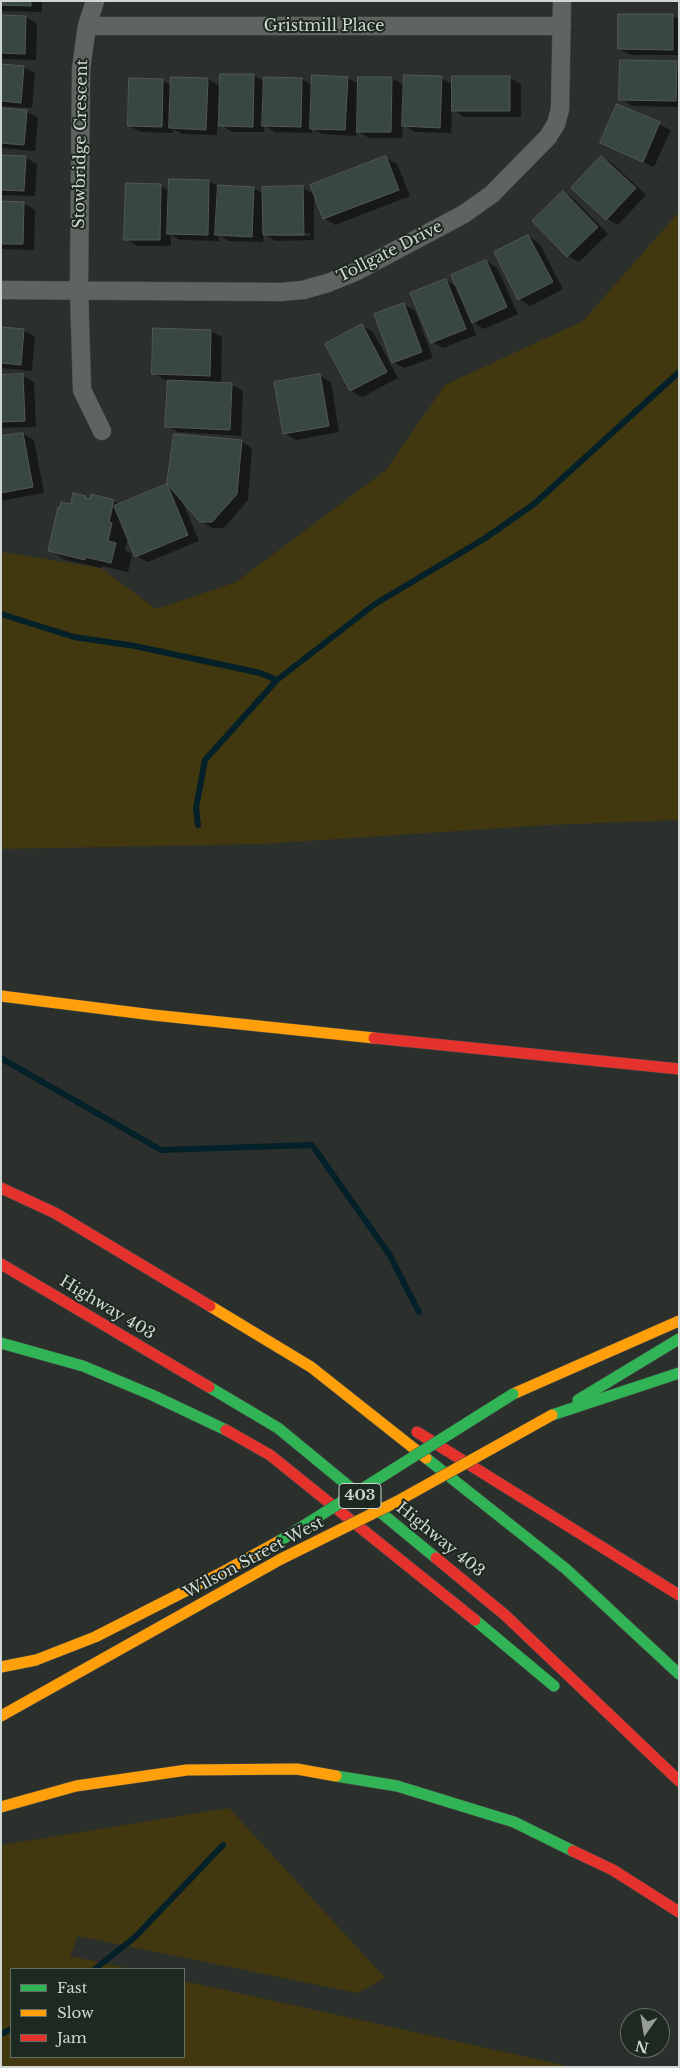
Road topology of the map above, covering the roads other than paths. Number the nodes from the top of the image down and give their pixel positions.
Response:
1 (95, 1) edge
2 (562, 1) edge
3 (87, 26) junction
4 (562, 26) junction
5 (79, 289) junction
6 (1, 290) edge
7 (102, 431) dead end
8 (1, 996) edge
9 (679, 1069) edge
10 (1, 1188) edge
11 (1, 1264) edge
12 (679, 1321) edge
13 (679, 1339) edge
14 (1, 1343) edge
15 (311, 1367) junction
16 (679, 1373) edge
17 (552, 1415) junction
18 (394, 1418) dead end
19 (411, 1428) dead end
20 (679, 1594) edge
21 (1, 1667) edge
22 (679, 1674) edge
23 (566, 1696) dead end
24 (1, 1716) edge
25 (634, 1754) dead end
26 (679, 1781) edge
27 (679, 1792) edge
28 (1, 1807) edge
29 (679, 1912) edge

1 - 3 street, Stowbridge Crescent
2 - 4 street, Tollgate Drive
3 - 4 street, Gristmill Place
3 - 5 street, Stowbridge Crescent
4 - 5 street, Tollgate Drive
5 - 6 street, Tollgate Drive
5 - 7 street, Stowbridge Crescent
8 - 9 main road
10 - 15 main road
11 - 26 main road, Highway 403 / 403
12 - 21 main road, bridge
13 - 17 main road, Wilson Street West
14 - 23 main road
15 - 18 main road
15 - 22 main road
16 - 17 main road
17 - 24 main road, Wilson Street West, bridge
19 - 20 main road
25 - 27 main road
28 - 29 main road

